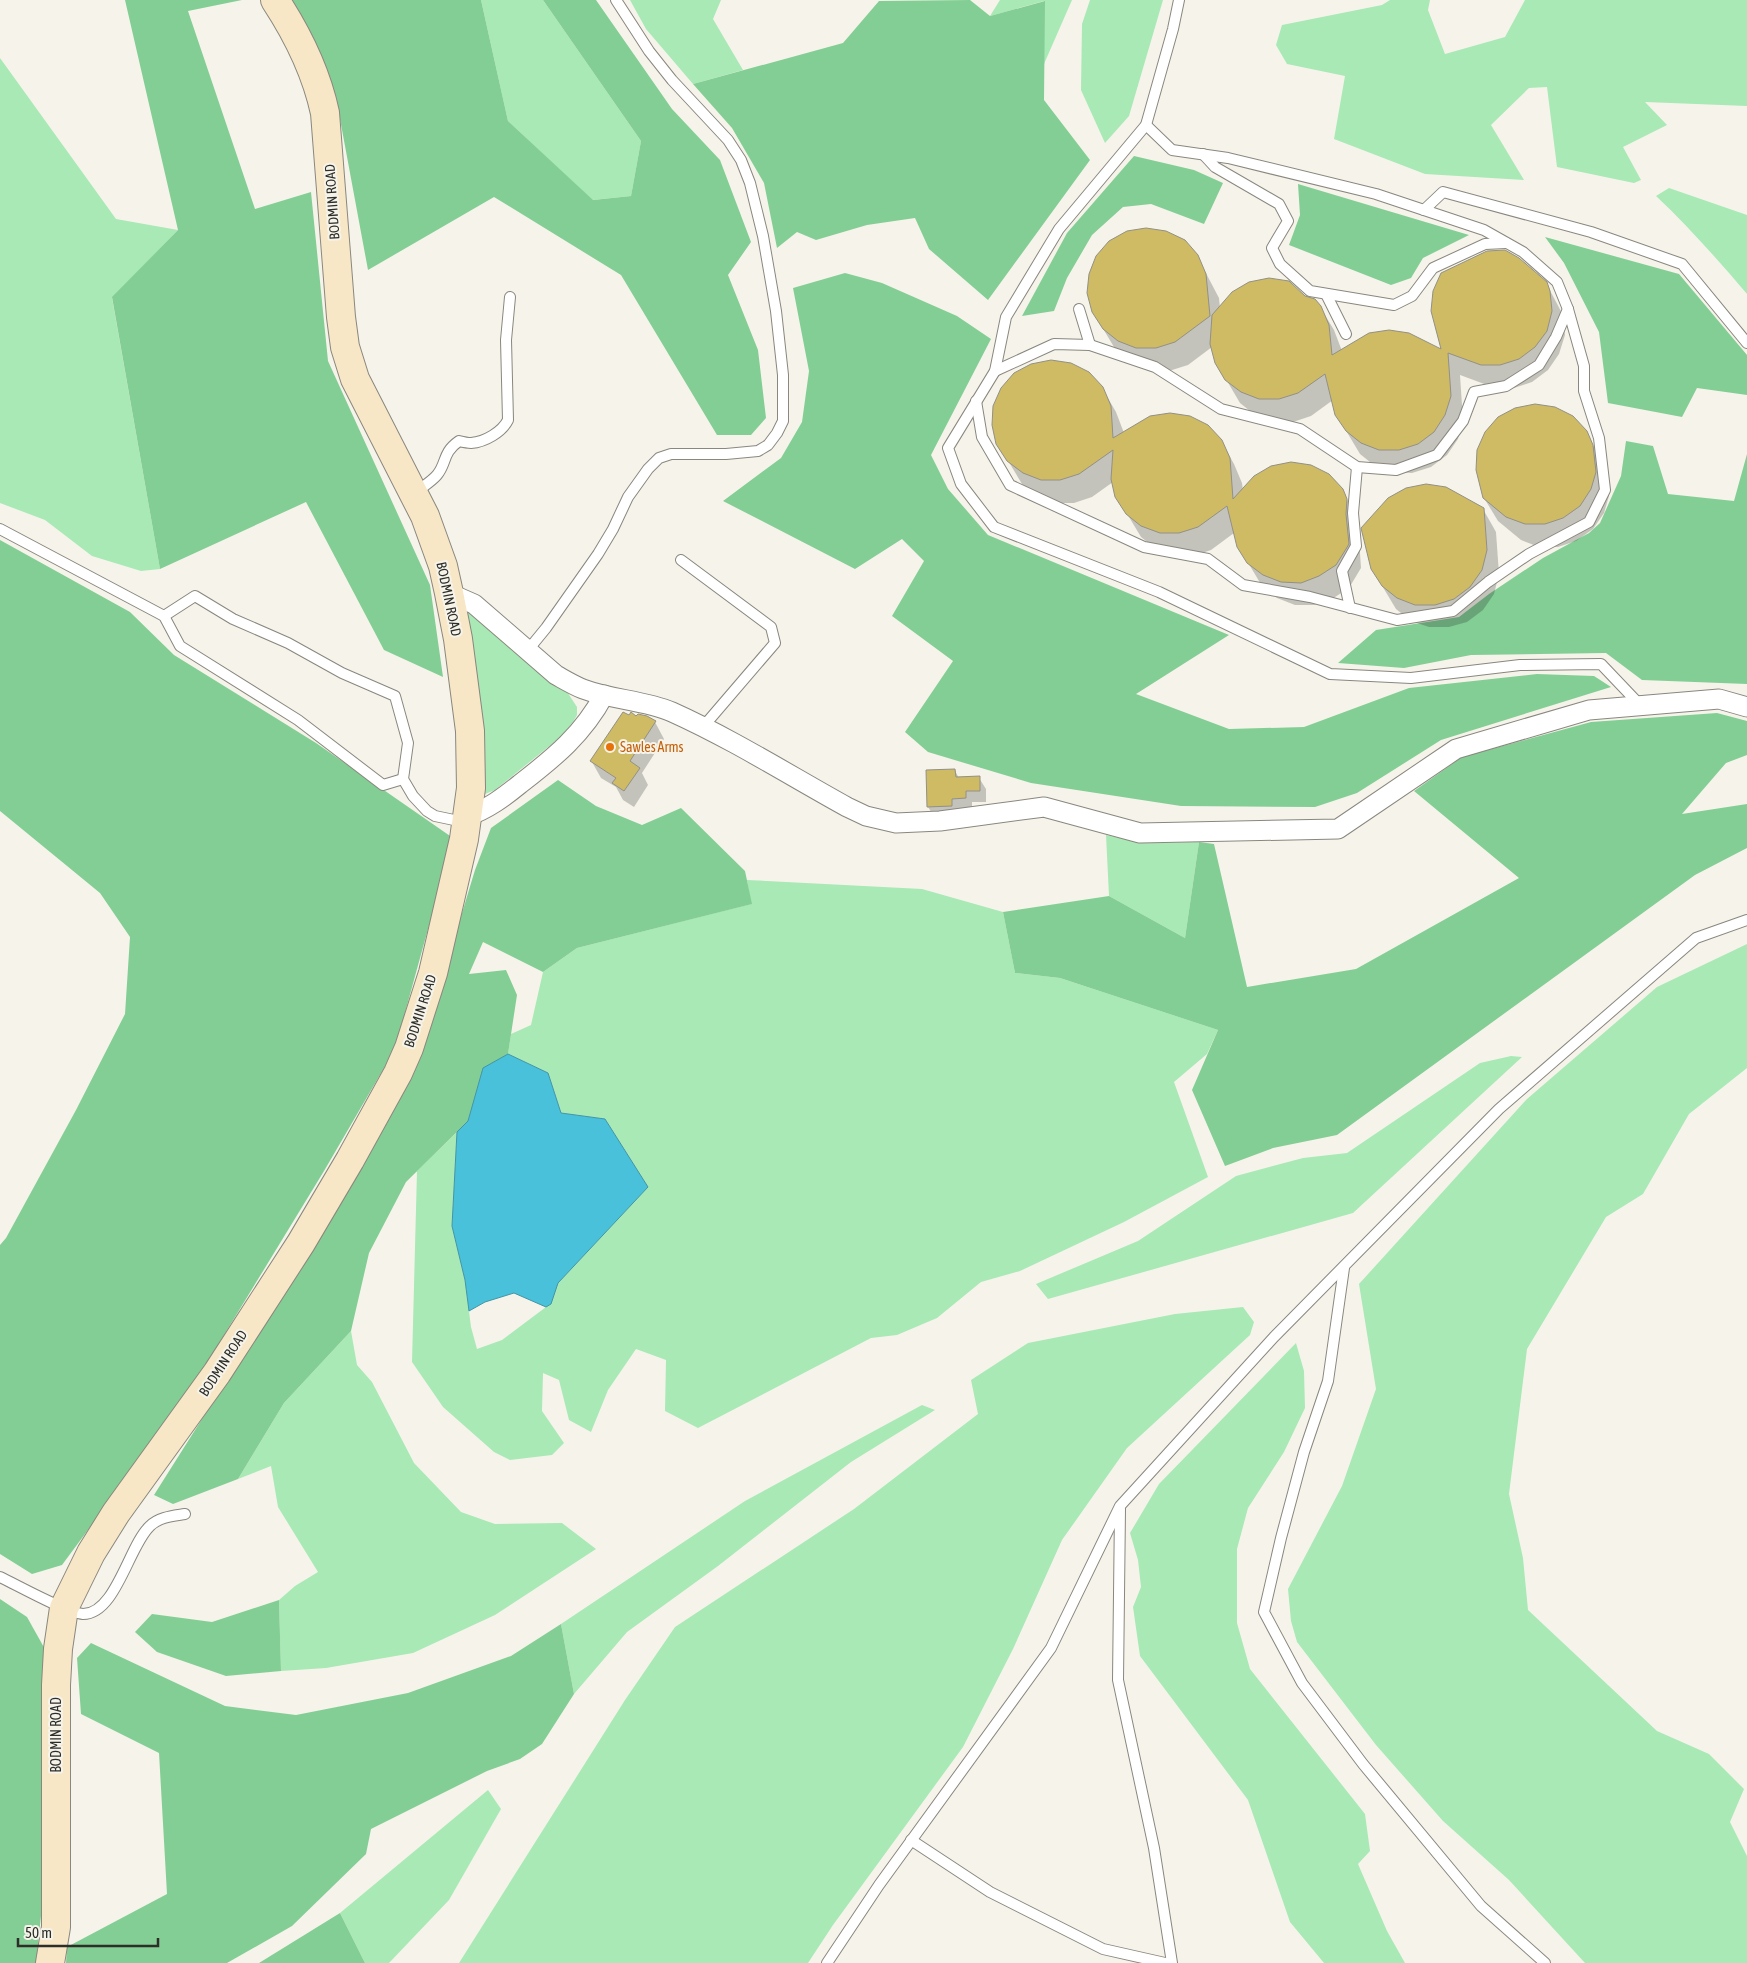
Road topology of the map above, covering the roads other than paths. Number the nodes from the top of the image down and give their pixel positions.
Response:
1 (275, 0) edge
2 (616, 0) edge
3 (1179, 0) edge
4 (1146, 125) junction
5 (1203, 154) junction
6 (1424, 210) junction
7 (1506, 243) junction
8 (1326, 294) junction
9 (510, 297) dead end
10 (1079, 310) dead end
11 (1568, 310) junction
12 (1346, 334) dead end
13 (1747, 343) edge
14 (1090, 345) junction
15 (995, 371) junction
16 (976, 401) junction
17 (1357, 468) junction
18 (415, 493) junction
19 (0, 529) edge
20 (681, 560) dead end
21 (449, 593) junction
22 (1350, 608) junction
23 (164, 616) junction
24 (528, 650) junction
25 (604, 695) junction
26 (1640, 705) junction
27 (1747, 707) edge
28 (703, 727) junction
29 (403, 779) junction
30 (468, 816) junction
31 (1747, 920) edge
32 (1344, 1268) junction
33 (1120, 1506) junction
34 (185, 1514) dead end
35 (0, 1577) edge
36 (64, 1608) junction
37 (911, 1840) junction
38 (50, 1963) edge
39 (827, 1963) edge
40 (1165, 1963) edge
41 (1172, 1963) edge
42 (1544, 1963) edge

1 - 18 main road, BODMIN ROAD
2 - 24 lane
3 - 4 lane
4 - 5 lane
4 - 15 lane
5 - 6 lane
5 - 8 lane
6 - 7 lane
6 - 13 lane
7 - 8 lane
7 - 11 lane
8 - 12 lane
9 - 18 lane
10 - 14 lane
11 - 17 lane
11 - 22 lane
14 - 15 lane
14 - 17 lane
15 - 16 lane
16 - 22 lane
16 - 26 lane
17 - 22 lane
18 - 21 main road, BODMIN ROAD
19 - 23 lane
20 - 28 lane
21 - 24 street
21 - 30 main road, BODMIN ROAD
23 - 29 lane
23 - 29 lane
24 - 25 street
25 - 28 street
25 - 30 street
26 - 27 street
26 - 28 street
29 - 30 lane
30 - 36 main road, BODMIN ROAD
31 - 32 lane
32 - 33 lane
32 - 42 lane
33 - 37 lane
33 - 41 lane
34 - 36 lane
35 - 36 lane
36 - 38 main road, BODMIN ROAD
37 - 39 lane
37 - 40 lane

